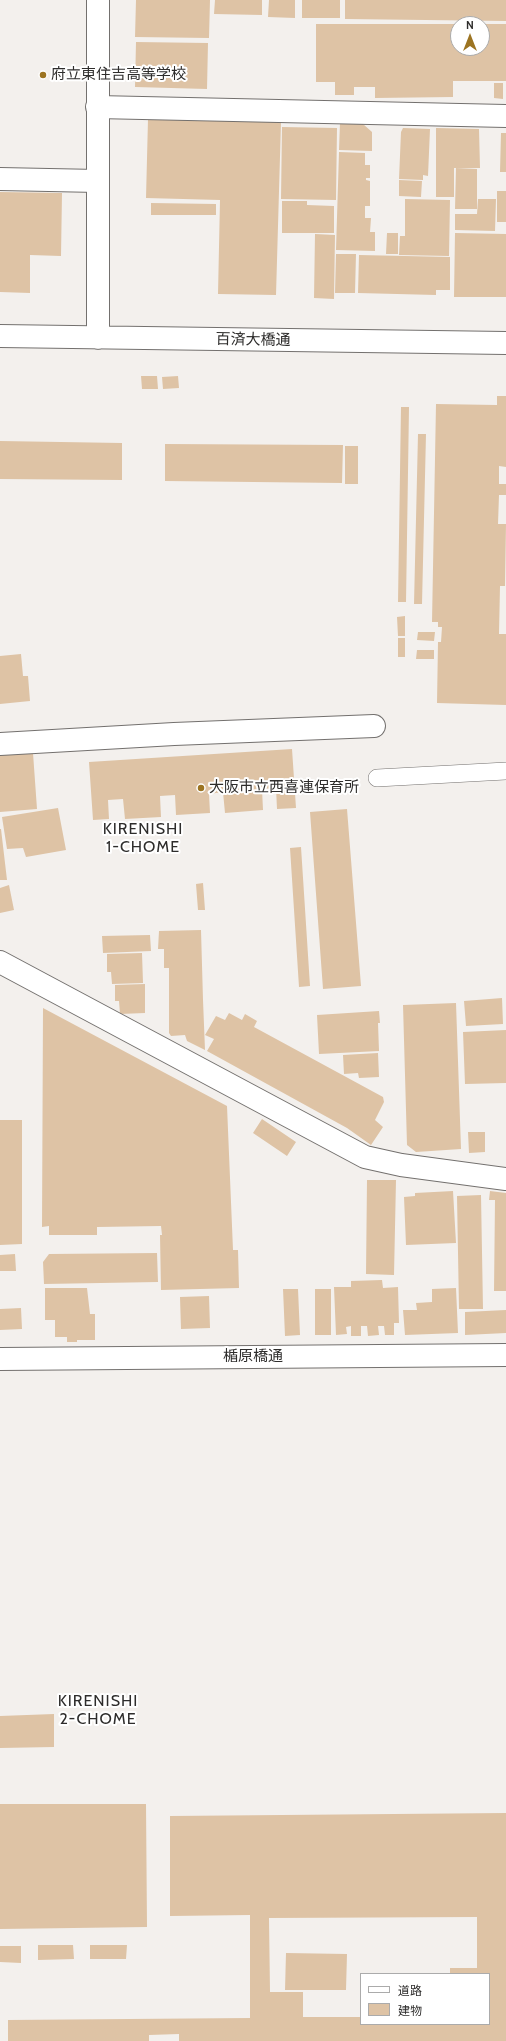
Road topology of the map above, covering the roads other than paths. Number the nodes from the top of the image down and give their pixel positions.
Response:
1 (98, 0) edge
2 (97, 107) junction
3 (506, 116) edge
4 (0, 179) edge
5 (98, 181) junction
6 (0, 336) edge
7 (98, 338) junction
8 (506, 343) edge
9 (374, 726) dead end
10 (0, 744) edge
11 (506, 771) edge
12 (377, 778) dead end
13 (0, 962) edge
14 (506, 1179) edge
15 (506, 1356) edge
16 (0, 1359) edge

1 - 2 street
2 - 3 street
2 - 5 street
4 - 5 street
5 - 7 street
6 - 7 street, 百済大橋通
7 - 8 street, 百済大橋通
9 - 10 street
11 - 12 lane
13 - 14 street
15 - 16 street, 楯原橋通

